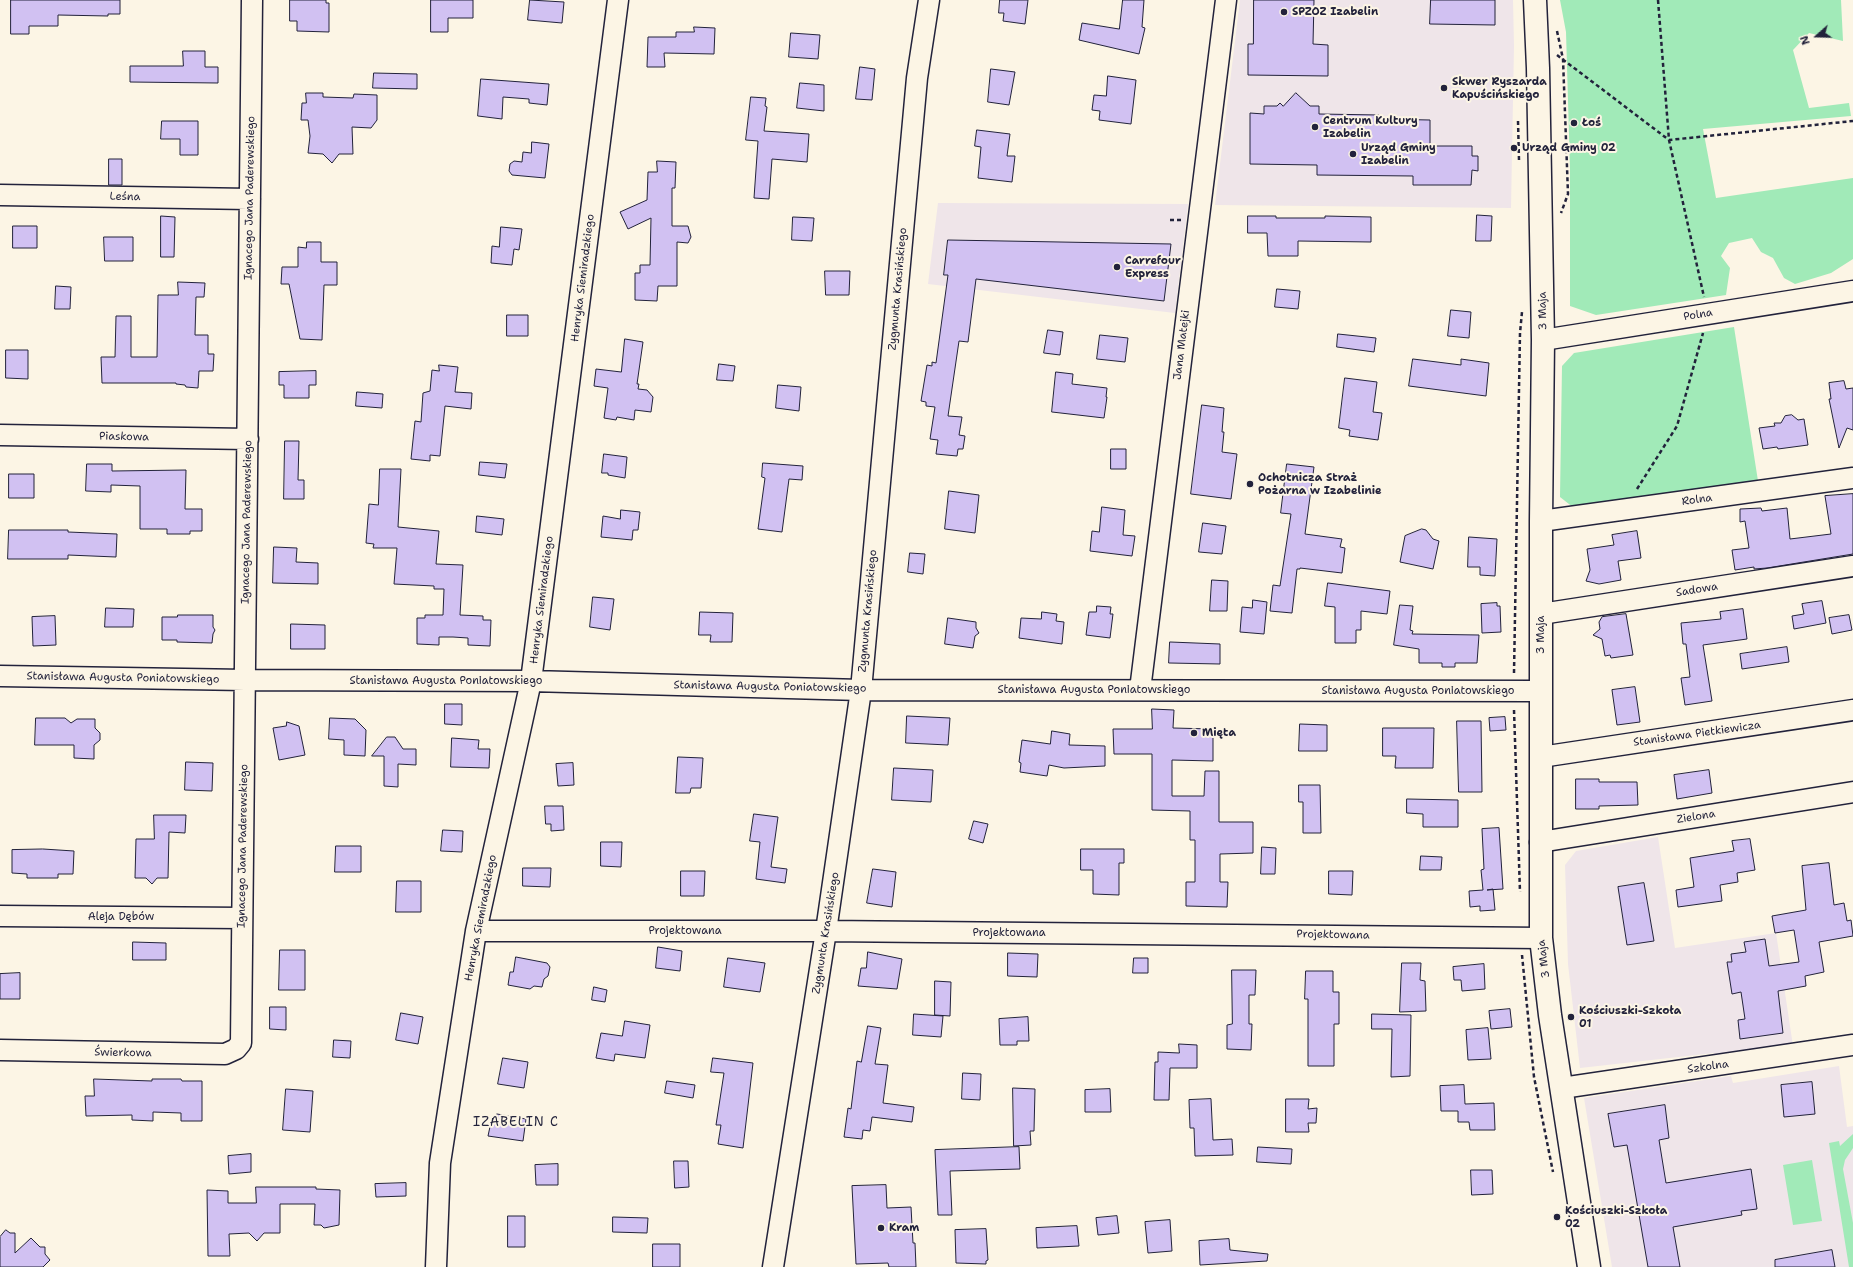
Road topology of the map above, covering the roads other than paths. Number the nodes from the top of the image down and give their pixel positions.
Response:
1 (252, 0) edge
2 (618, 0) edge
3 (929, 0) edge
4 (1226, 0) edge
5 (1535, 0) edge
6 (0, 195) edge
7 (250, 199) junction
8 (1853, 291) edge
9 (1543, 340) junction
10 (0, 435) edge
11 (248, 439) junction
12 (1853, 478) edge
13 (1541, 520) junction
14 (1853, 566) edge
15 (1541, 614) junction
16 (0, 676) edge
17 (245, 680) junction
18 (531, 681) junction
19 (861, 690) junction
20 (1140, 690) junction
21 (1541, 691) junction
22 (1853, 710) edge
23 (1541, 757) junction
24 (1853, 792) edge
25 (1540, 842) junction
26 (0, 916) edge
27 (242, 918) junction
28 (476, 931) junction
29 (826, 931) junction
30 (1541, 938) junction
31 (241, 1043) joint
32 (1853, 1045) edge
33 (0, 1050) edge
34 (1562, 1088) junction
35 (436, 1267) edge
36 (773, 1267) edge
37 (1589, 1267) edge

1 - 7 street, Ignacego Jana Paderewskiego
2 - 18 street, Henryka Siemiradzkiego
3 - 19 street, Zygmunta Krasińskiego
4 - 20 street, Jana Matejki
5 - 9 street, 3 Maja
6 - 7 street, Leśna
7 - 11 street, Ignacego Jana Paderewskiego
8 - 9 street, Polna
9 - 13 street, 3 Maja
10 - 11 street, Piaskowa
11 - 17 street, Ignacego Jana Paderewskiego
12 - 13 street, Rolna
13 - 15 street, 3 Maja
14 - 15 street, Sadowa
15 - 21 street, 3 Maja
16 - 17 street, Stanisława Augusta Poniatowskiego
17 - 18 street, Stanisława Augusta Poniatowskiego
17 - 27 street, Ignacego Jana Paderewskiego
18 - 19 street, Stanisława Augusta Poniatowskiego
18 - 28 street, Henryka Siemiradzkiego
19 - 20 street, Stanisława Augusta Poniatowskiego
19 - 29 street, Zygmunta Krasińskiego
20 - 21 street, Stanisława Augusta Poniatowskiego
21 - 23 street, 3 Maja
22 - 23 street, Stanisława Pietkiewicza
23 - 25 street, 3 Maja
24 - 25 street, Zielona
25 - 30 street, 3 Maja
26 - 27 street, Aleja Dębów
27 - 31 street, Ignacego Jana Paderewskiego
28 - 29 street, Projektowana
28 - 35 street, Henryka Siemiradzkiego
29 - 30 street, Projektowana
29 - 36 street, Zygmunta Krasińskiego
30 - 34 street, 3 Maja
31 - 33 street, Świerkowa
32 - 34 street, Szkolna
34 - 37 street, 3 Maja

